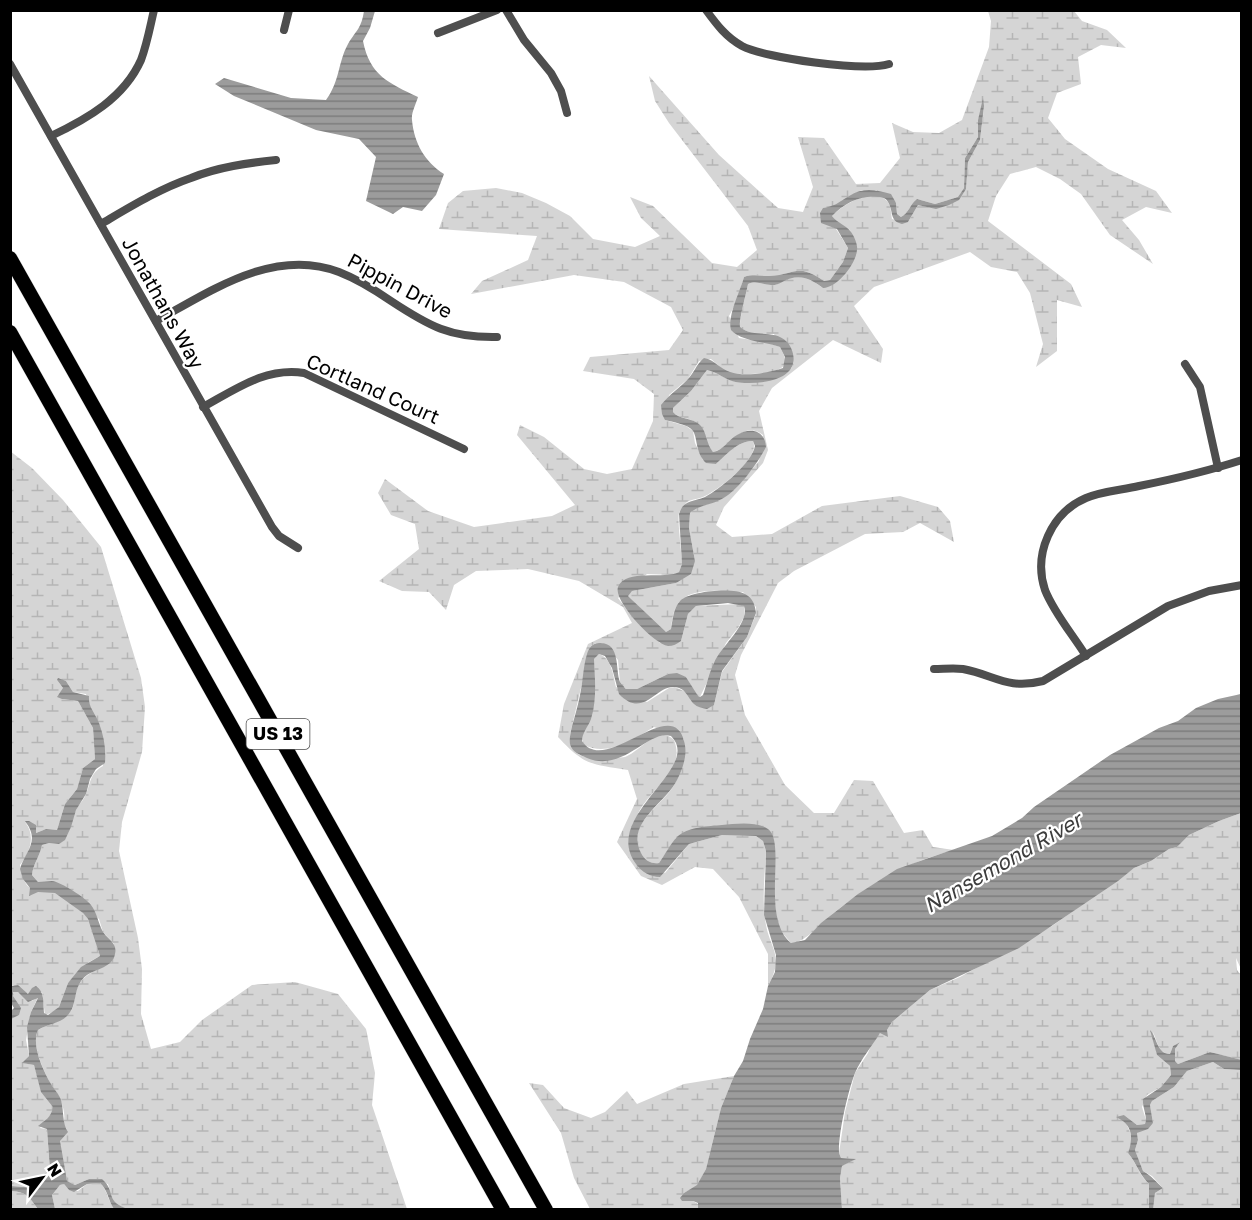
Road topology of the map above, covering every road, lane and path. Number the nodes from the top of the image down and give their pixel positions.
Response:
1 (154, 10) edge
2 (289, 10) edge
3 (497, 10) edge
4 (506, 10) edge
5 (706, 10) edge
6 (284, 30) dead end
7 (438, 33) dead end
8 (10, 64) edge
9 (889, 64) dead end
10 (567, 112) dead end
11 (51, 136) junction
12 (276, 160) dead end
13 (101, 224) junction
14 (10, 258) edge
15 (156, 321) junction
16 (10, 332) edge
17 (497, 337) dead end
18 (1185, 364) dead end
19 (203, 407) junction
20 (464, 448) dead end
21 (1242, 460) edge
22 (1218, 468) junction
23 (298, 548) dead end
24 (1242, 585) edge
25 (1086, 656) junction
26 (934, 669) dead end
27 (503, 1209) edge
28 (546, 1209) edge

1 - 11 street
2 - 6 street
3 - 7 street
4 - 10 street
5 - 9 street
8 - 11 street, Jonathans Way
11 - 13 street, Jonathans Way
12 - 13 street
13 - 15 street, Jonathans Way
14 - 28 highway, US 13
15 - 17 street, Pippin Drive
15 - 19 street, Jonathans Way
16 - 27 highway, US 13
18 - 22 street
19 - 20 street, Cortland Court
19 - 23 street, Jonathans Way
21 - 22 street
22 - 25 street
24 - 25 street
25 - 26 street

